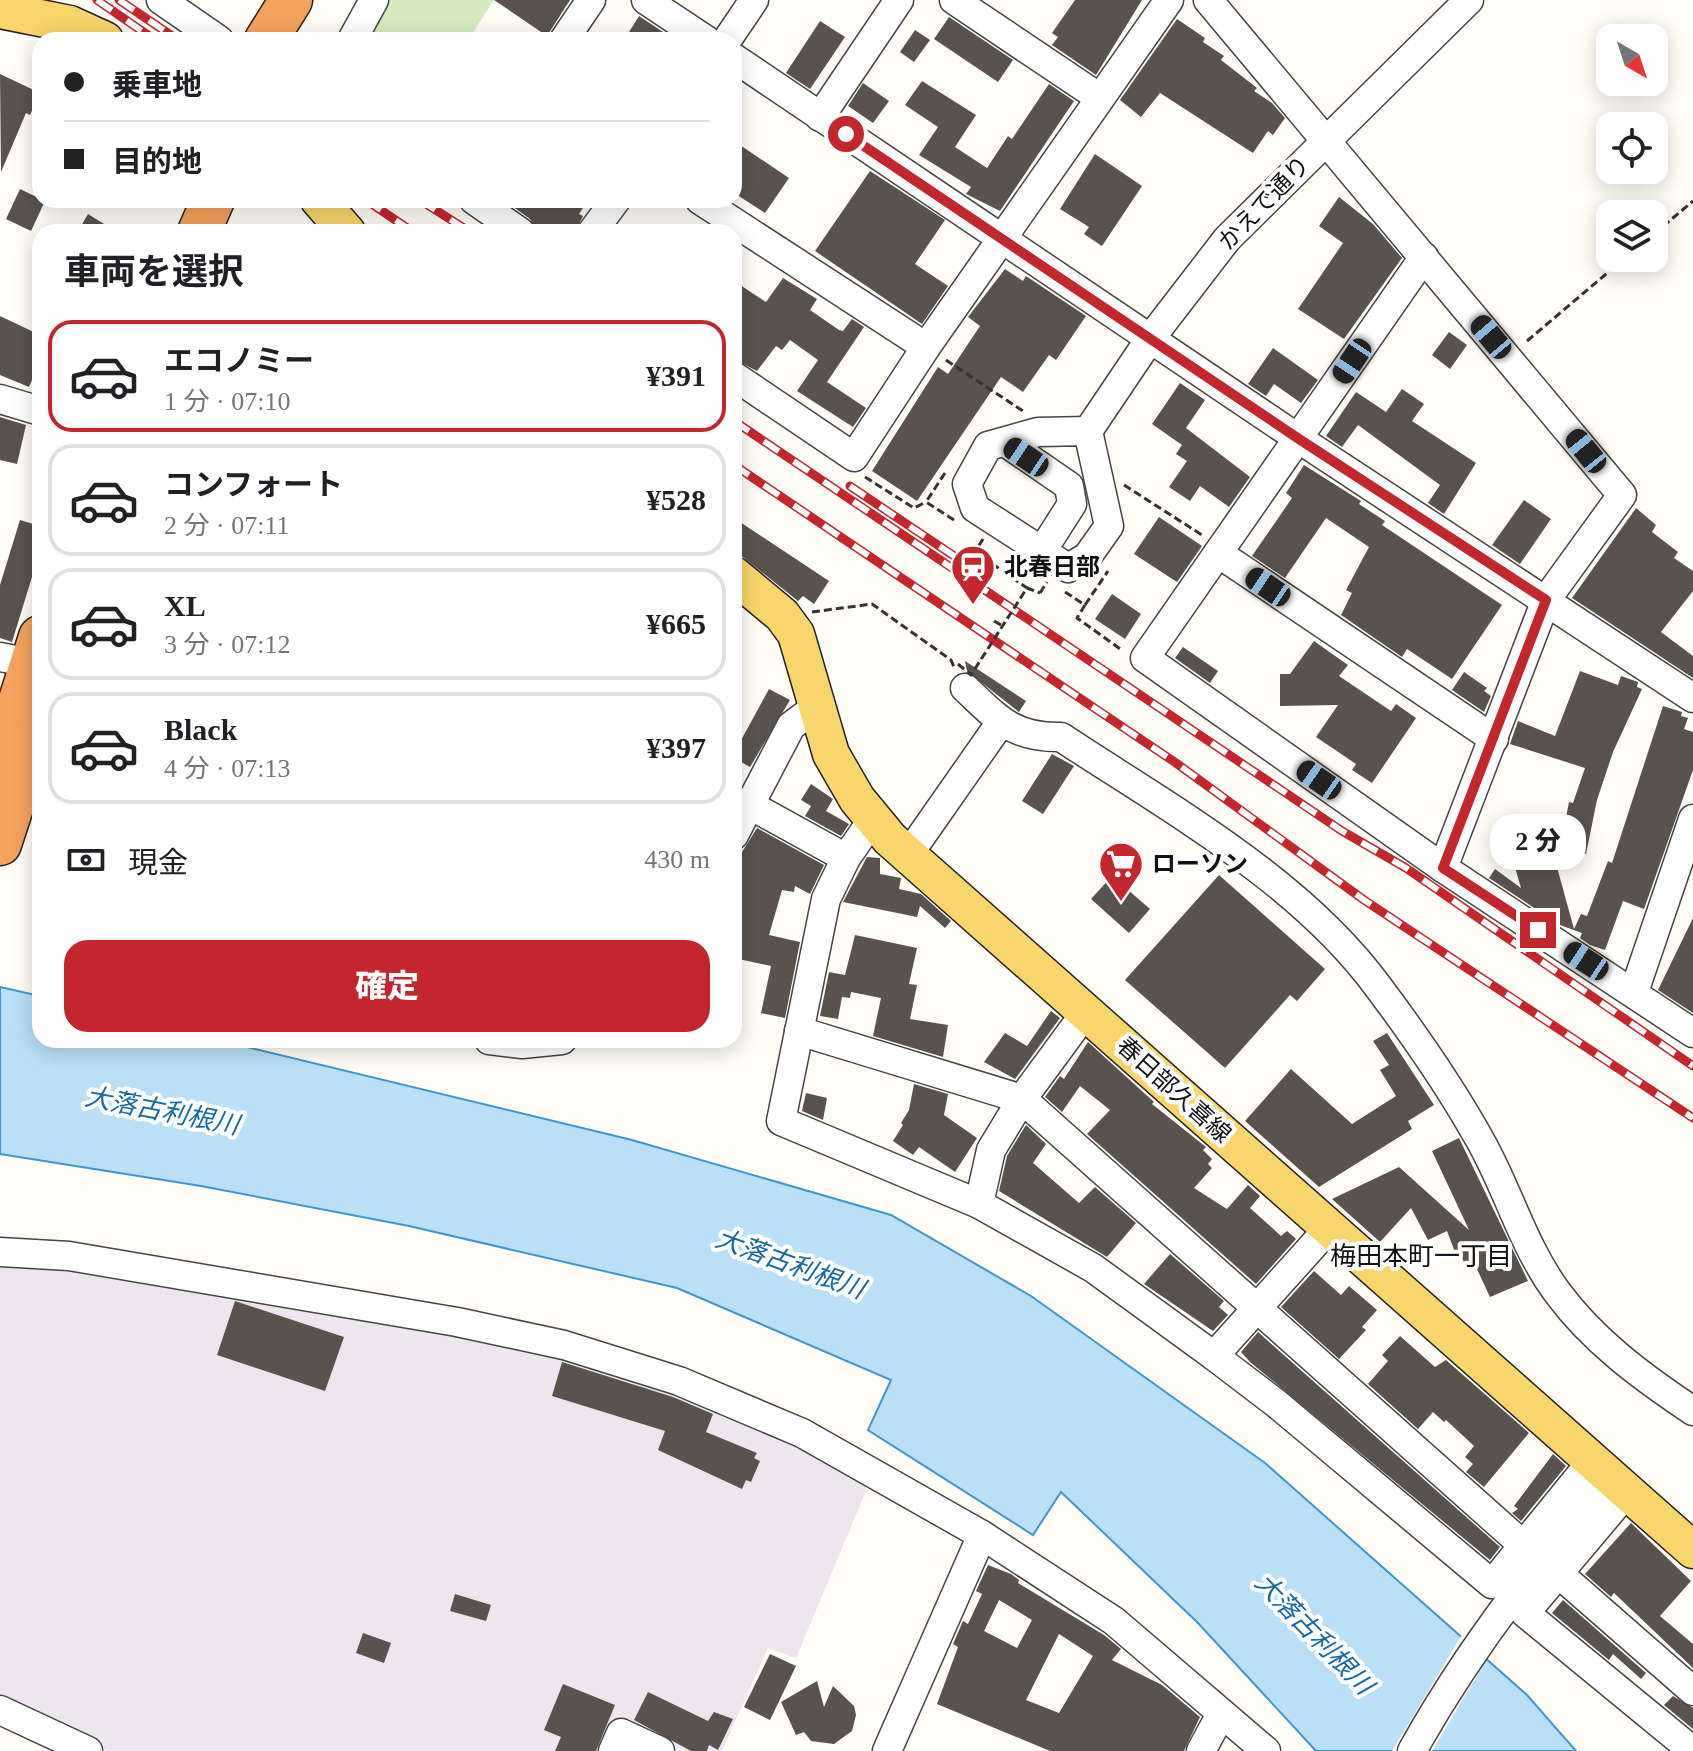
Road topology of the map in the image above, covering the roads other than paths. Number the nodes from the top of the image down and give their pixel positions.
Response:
1 (161, 0) edge
2 (291, 0) edge
3 (319, 0) edge
4 (374, 0) edge
5 (591, 0) edge
6 (646, 0) edge
7 (754, 0) edge
8 (899, 0) edge
9 (954, 0) edge
10 (1169, 0) edge
11 (1208, 0) edge
12 (1469, 0) edge
13 (0, 10) edge
14 (88, 32) edge
15 (207, 32) edge
16 (271, 32) edge
17 (300, 32) edge
18 (356, 32) edge
19 (569, 32) edge
20 (694, 32) edge
21 (732, 32) edge
22 (742, 63) edge
23 (1100, 98) junction
24 (820, 117) junction
25 (1325, 142) junction
26 (326, 208) edge
27 (486, 208) edge
28 (712, 208) edge
29 (340, 224) edge
30 (508, 224) edge
31 (737, 224) edge
32 (742, 227) edge
33 (1002, 239) junction
34 (1424, 257) junction
35 (1150, 339) junction
36 (926, 347) junction
37 (742, 381) edge
38 (0, 399) edge
39 (32, 409) edge
40 (1088, 431) junction
41 (1299, 439) junction
42 (1005, 442) junction
43 (1220, 550) junction
44 (1042, 551) junction
45 (742, 582) edge
46 (1546, 600) junction
47 (24, 652) edge
48 (962, 676) road end
49 (1693, 698) edge
50 (815, 708) junction
51 (1001, 722) junction
52 (32, 733) edge
53 (1494, 739) junction
54 (14, 761) edge
55 (750, 805) junction
56 (873, 819) junction
57 (1693, 819) edge
58 (742, 820) edge
59 (0, 844) edge
60 (908, 855) junction
61 (846, 858) junction
62 (1686, 864) edge
63 (1443, 868) junction
64 (1634, 992) junction
65 (1086, 1012) junction
66 (799, 1031) junction
67 (1693, 1033) edge
68 (1022, 1099) junction
69 (979, 1204) junction
70 (1328, 1229) junction
71 (0, 1252) edge
72 (1257, 1308) junction
73 (1214, 1356) junction
74 (1693, 1411) edge
75 (1610, 1477) junction
76 (982, 1535) junction
77 (1523, 1545) junction
78 (1693, 1550) edge
79 (1558, 1573) junction
80 (1693, 1691) edge
81 (0, 1710) edge
82 (1221, 1714) junction
83 (88, 1751) edge
84 (613, 1751) edge
85 (660, 1751) edge
86 (887, 1751) edge
87 (1201, 1751) edge
88 (1266, 1751) edge
89 (1412, 1751) edge
90 (1693, 1751) edge

1 - 15 street
2 - 16 highway
3 - 17 highway
4 - 18 street
5 - 19 street
6 - 20 street
7 - 21 street
8 - 24 street
9 - 23 street
10 - 23 street
11 - 25 street
12 - 25 street, かえで通り
13 - 14 main road
22 - 24 street
23 - 33 street
24 - 33 street
25 - 34 street
25 - 35 street, かえで通り
26 - 29 main road
27 - 30 street
28 - 31 street
32 - 36 street
33 - 35 street
33 - 36 street
34 - 41 street
34 - 46 street
35 - 40 street, かえで通り
35 - 41 street
36 - 37 street
38 - 39 street
40 - 42 street
40 - 44 street
41 - 43 street
41 - 46 street
42 - 44 street
42 - 44 street
43 - 53 street
43 - 63 street
45 - 50 main road, 春日部久喜線
46 - 49 street
46 - 53 street
47 - 54 highway
48 - 51 street
50 - 55 street
50 - 56 main road, 春日部久喜線
51 - 60 street
51 - 74 street
52 - 54 highway
53 - 63 street
54 - 59 highway
55 - 58 street
55 - 61 street
56 - 60 main road, 春日部久喜線
56 - 61 street
57 - 62 street
60 - 65 main road, 春日部久喜線
61 - 66 street
62 - 64 street
63 - 64 street
64 - 67 street
65 - 68 street
65 - 70 main road, 春日部久喜線
66 - 68 street
66 - 69 street
68 - 69 street
68 - 72 street
69 - 73 street
70 - 72 street
70 - 75 main road, 春日部久喜線
71 - 76 street
72 - 73 street
72 - 77 street
73 - 77 street
75 - 77 street
75 - 78 main road, 春日部久喜線
75 - 79 street
75 - 89 street
76 - 82 street
76 - 86 street
79 - 80 street
79 - 90 street
81 - 83 street
82 - 87 street
82 - 88 street
84 - 85 street

